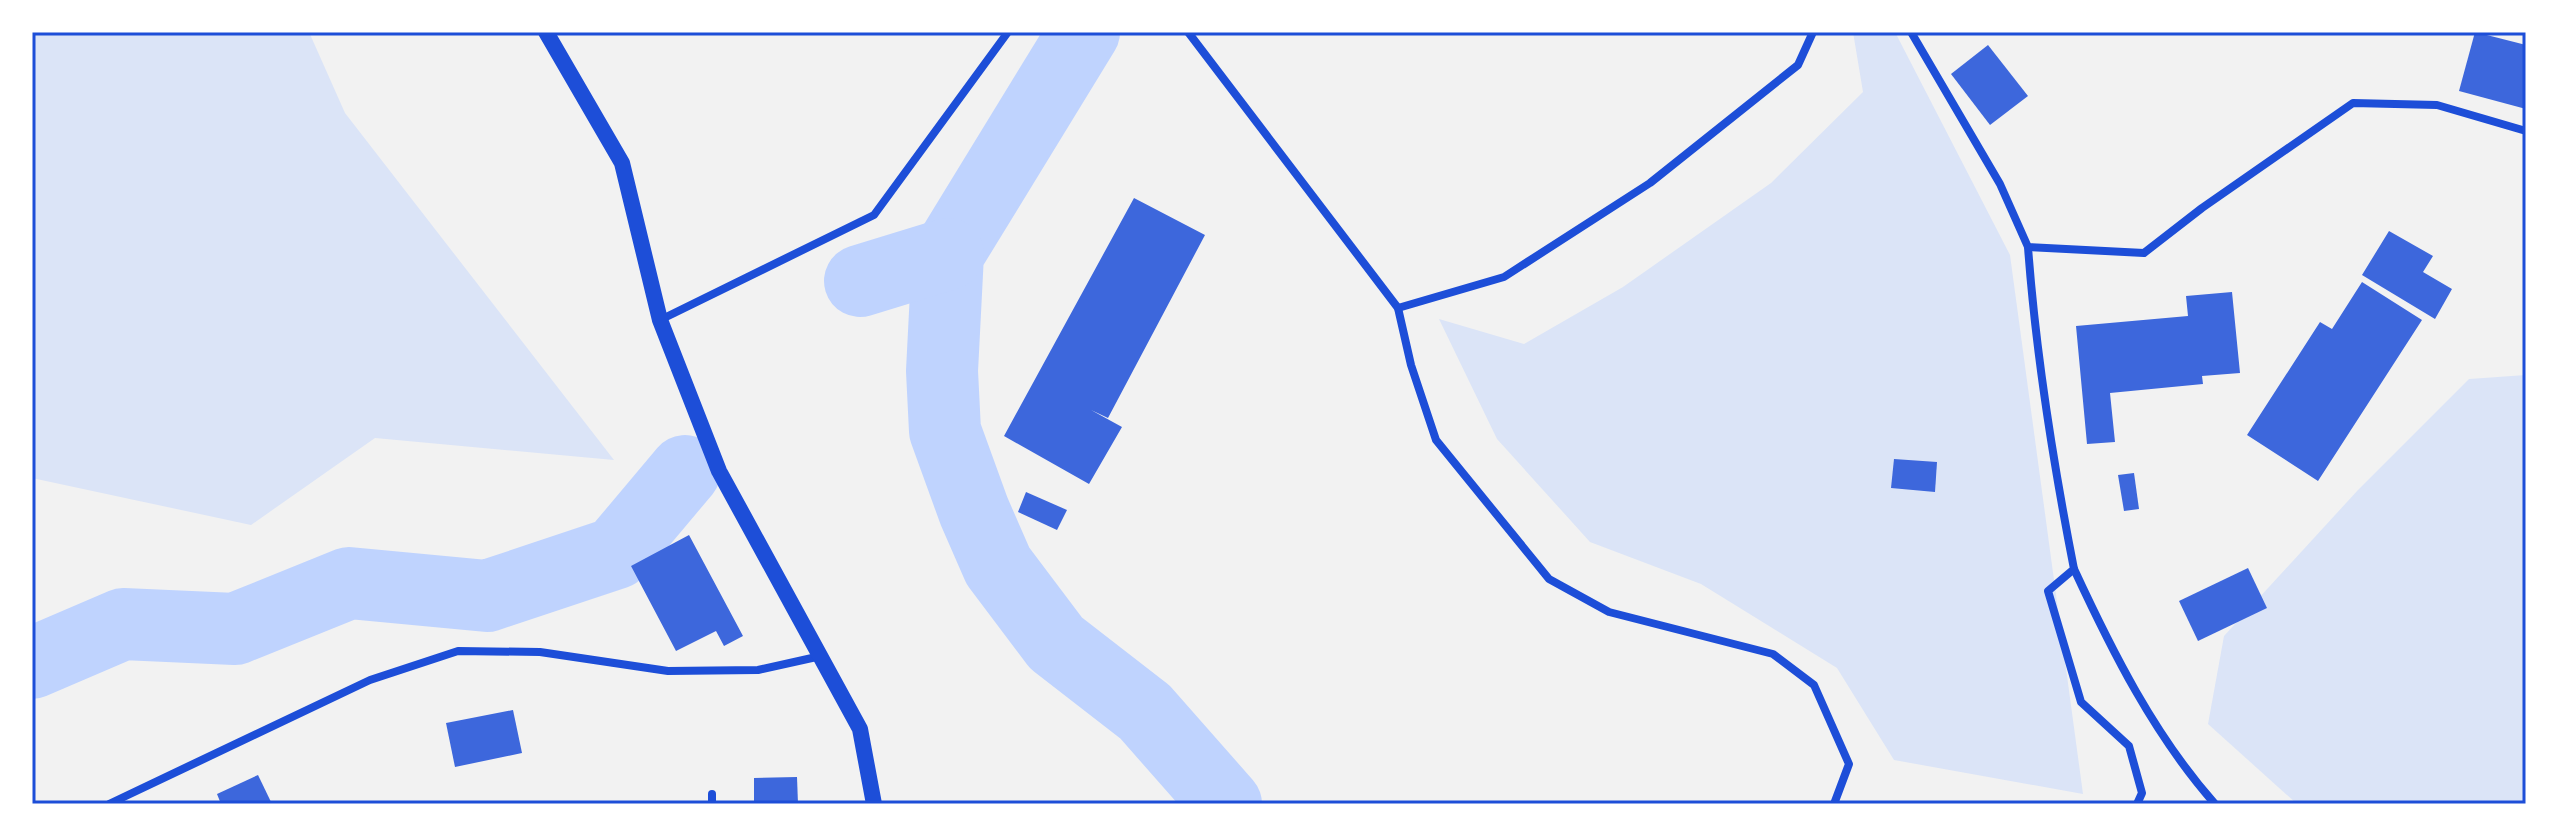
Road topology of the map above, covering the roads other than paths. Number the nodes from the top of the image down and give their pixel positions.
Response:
1 (546, 32) edge
2 (1008, 32) edge
3 (1188, 32) edge
4 (1813, 32) edge
5 (1911, 32) edge
6 (2526, 131) edge
7 (2028, 247) junction
8 (1398, 308) junction
9 (660, 320) junction
10 (2074, 569) junction
11 (822, 656) junction
12 (109, 804) edge
13 (874, 804) edge
14 (1834, 804) edge
15 (2137, 804) edge
16 (2215, 804) edge

1 - 9 main road
2 - 9 street
3 - 8 street
4 - 8 street
5 - 7 street
6 - 7 street
7 - 10 street
8 - 14 street
9 - 11 main road
10 - 15 street
10 - 16 street
11 - 12 street
11 - 13 main road

